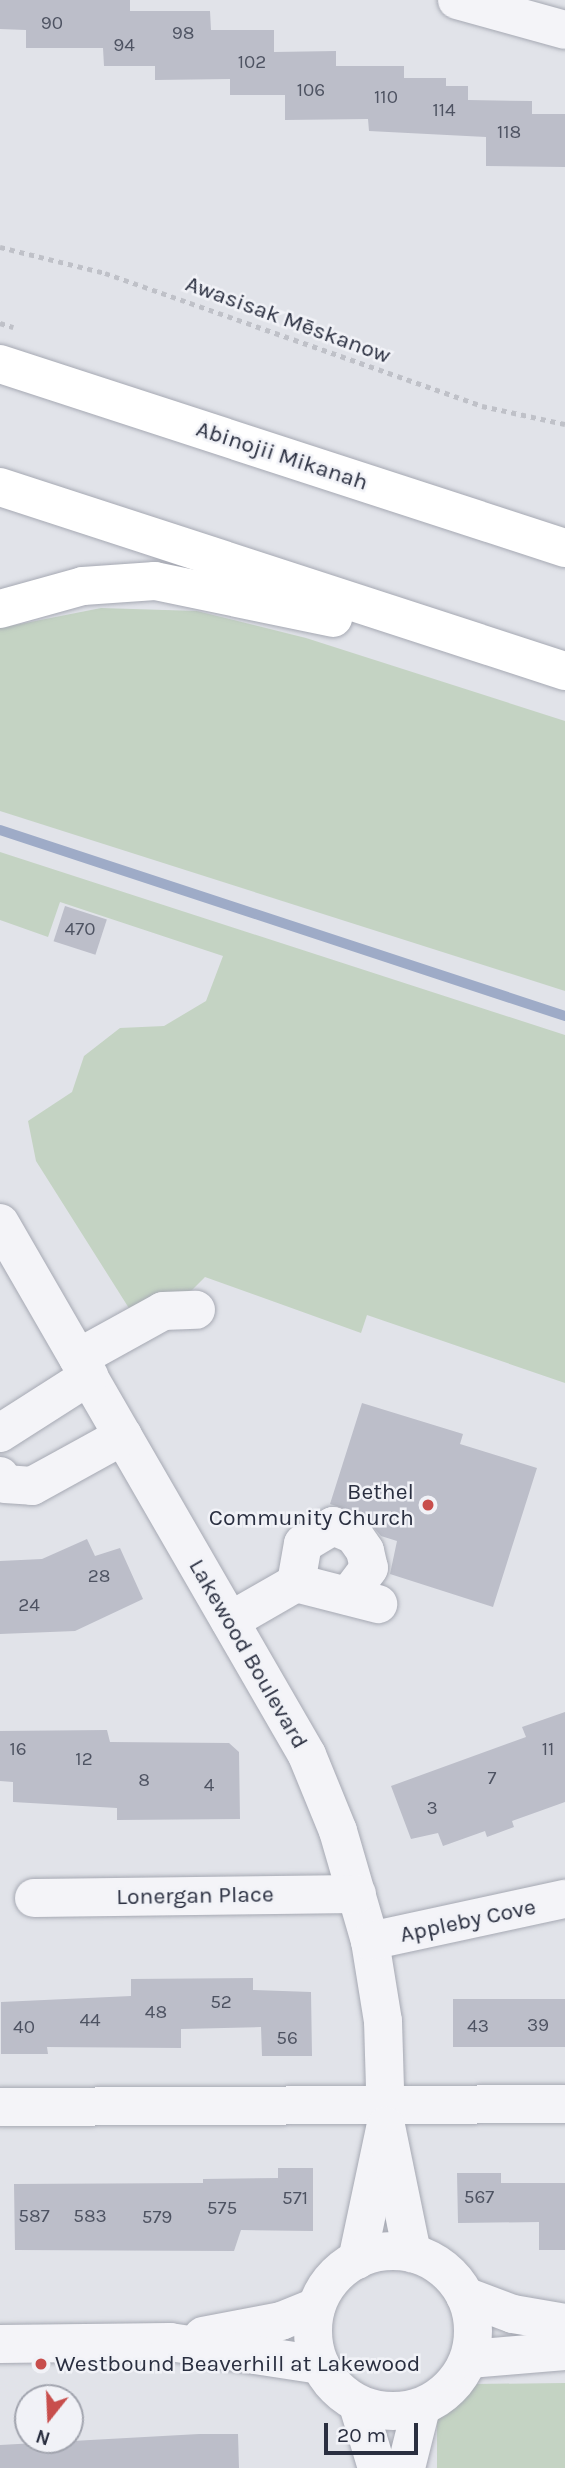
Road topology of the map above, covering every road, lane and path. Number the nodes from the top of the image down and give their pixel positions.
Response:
1 (457, 0) edge
2 (565, 30) edge
3 (0, 247) edge
4 (0, 323) edge
5 (13, 327) dead end
6 (0, 364) edge
7 (565, 424) edge
8 (0, 487) edge
9 (565, 548) edge
10 (0, 609) edge
11 (525, 658) junction
12 (565, 671) edge
13 (0, 1223) edge
14 (197, 1310) dead end
15 (83, 1367) junction
16 (0, 1433) edge
17 (123, 1436) junction
18 (0, 1476) edge
19 (296, 1583) junction
20 (230, 1621) junction
21 (357, 1894) junction
22 (34, 1898) dead end
23 (565, 1899) edge
24 (370, 1941) junction
25 (565, 2104) edge
26 (0, 2107) edge
27 (386, 2116) junction
28 (412, 2253) junction
29 (357, 2260) junction
30 (466, 2296) junction
31 (316, 2308) junction
32 (565, 2323) edge
33 (170, 2342) junction
34 (0, 2344) edge
35 (565, 2351) edge
36 (469, 2359) junction
37 (320, 2365) junction
38 (358, 2405) junction
39 (421, 2408) junction
40 (377, 2468) edge
41 (406, 2468) edge

1 - 2 street
3 - 7 path, Awasisak Mēskanow
4 - 5 path
6 - 9 main road, Abinojii Mikanah
8 - 11 main road
10 - 11 main road
11 - 12 main road
13 - 15 street, Lakewood Boulevard
14 - 15 street
15 - 16 street
15 - 17 street, Lakewood Boulevard
17 - 18 street
17 - 20 street, Lakewood Boulevard
19 - 19 street
19 - 20 street
20 - 21 street, Lakewood Boulevard
21 - 22 street, Lonergan Place
21 - 24 street, Lakewood Boulevard
23 - 24 street, Appleby Cove
24 - 27 street, Lakewood Boulevard
25 - 27 street
26 - 27 street
27 - 28 street, Lakewood Boulevard
27 - 29 street, Lakewood Boulevard
28 - 29 street
28 - 30 street
29 - 31 street
30 - 32 street
30 - 36 street
31 - 33 street
31 - 37 street
33 - 34 street
33 - 37 street
35 - 36 street
36 - 39 street
37 - 38 street
38 - 39 street
38 - 40 street
39 - 41 street

